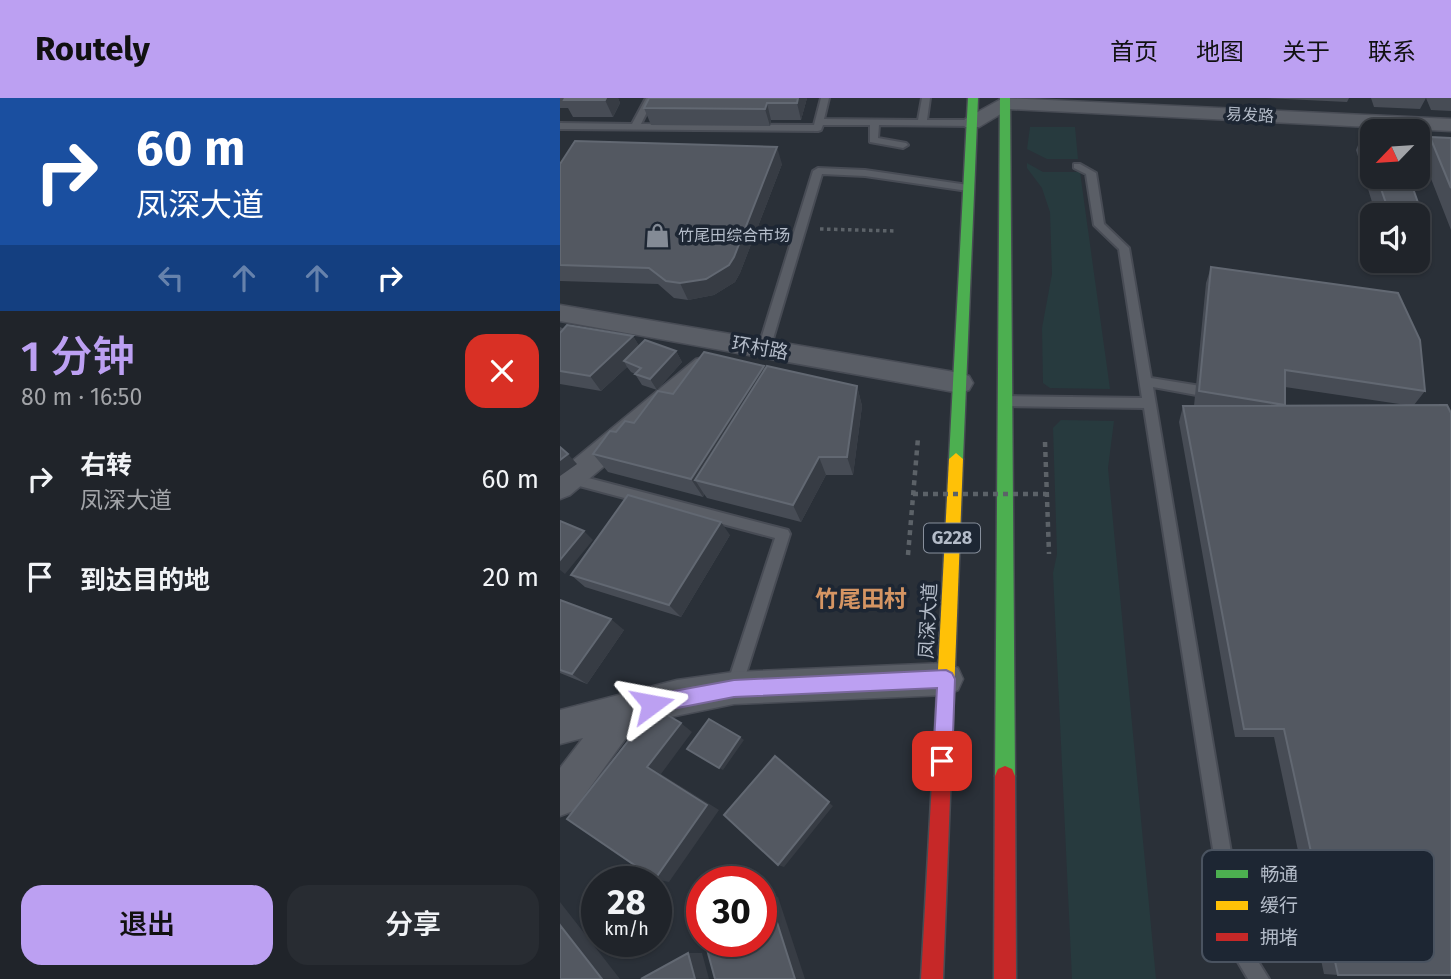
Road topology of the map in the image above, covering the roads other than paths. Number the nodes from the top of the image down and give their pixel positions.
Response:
1 (650, 98) edge
2 (825, 98) edge
3 (926, 98) edge
4 (973, 98) edge
5 (1005, 100) edge
6 (1064, 102) edge
7 (819, 122) junction
8 (875, 122) junction
9 (922, 123) junction
10 (972, 123) junction
11 (1451, 125) edge
12 (560, 126) edge
13 (635, 127) junction
14 (903, 145) dead end
15 (1077, 166) dead end
16 (968, 188) junction
17 (560, 313) edge
18 (728, 342) junction
19 (764, 349) junction
20 (1145, 381) junction
21 (960, 383) junction
22 (1227, 395) edge
23 (1005, 401) junction
24 (1149, 403) junction
25 (566, 483) edge
26 (946, 679) junction
27 (734, 688) junction
28 (626, 710) junction
29 (560, 727) edge
30 (560, 798) edge
31 (1222, 850) edge
32 (1248, 962) edge
33 (932, 979) edge
34 (1005, 979) edge
35 (1259, 979) edge

1 - 13 lane
2 - 7 lane
3 - 9 lane
4 - 10 highway, 凤深大道 / G228
5 - 6 street, 易发路
5 - 10 street
5 - 23 highway, G228
6 - 11 street, 易发路
7 - 8 lane
7 - 13 lane
8 - 9 lane
8 - 14 lane
9 - 10 lane
10 - 16 highway, 凤深大道 / G228
12 - 13 lane
15 - 20 lane
16 - 19 lane
16 - 21 highway, 凤深大道 / G228
17 - 18 street, 环村路
18 - 19 street, 环村路
18 - 25 street
19 - 21 street, 环村路
20 - 22 lane
20 - 24 lane
21 - 26 highway, 凤深大道 / G228
23 - 24 lane
23 - 34 highway, G228
24 - 31 lane
25 - 27 lane
26 - 27 street
26 - 33 highway, 凤深大道 / G228
27 - 28 street
28 - 29 street
28 - 30 street
32 - 35 lane

